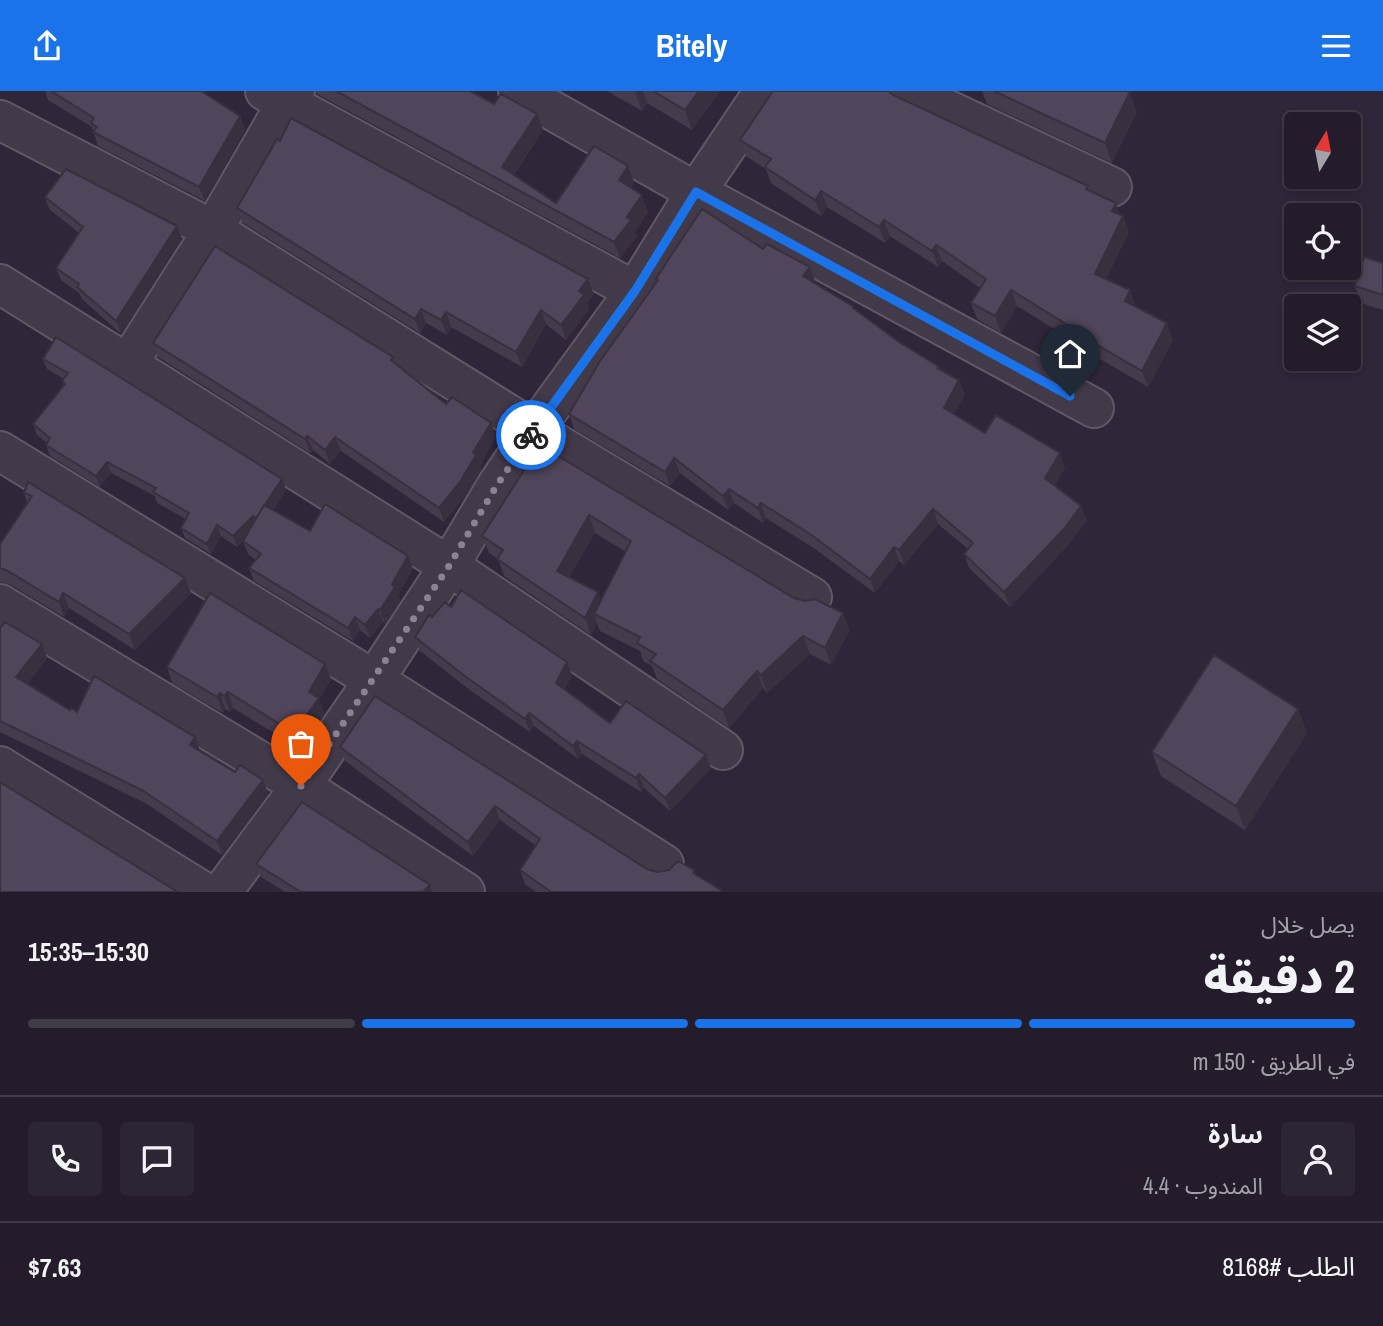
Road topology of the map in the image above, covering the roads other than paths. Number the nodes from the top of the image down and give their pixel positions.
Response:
1 (518, 91) edge
2 (764, 91) edge
3 (908, 91) edge
4 (282, 95) edge
5 (0, 120) edge
6 (1112, 187) dead end
7 (696, 192) junction
8 (213, 230) junction
9 (0, 284) edge
10 (635, 291) junction
11 (127, 365) junction
12 (1094, 408) dead end
13 (534, 430) junction
14 (0, 451) edge
15 (449, 566) junction
16 (812, 597) edge
17 (0, 604) edge
18 (374, 680) junction
19 (723, 750) dead end
20 (0, 766) edge
21 (301, 786) junction
22 (664, 864) dead end
23 (204, 892) edge
24 (222, 892) edge
25 (465, 892) edge

1 - 7 street
2 - 7 street
3 - 6 street
4 - 8 street
4 - 10 street
5 - 8 street
7 - 10 street
7 - 12 street
8 - 11 street
8 - 13 street
9 - 11 street
10 - 13 street
11 - 15 street
13 - 15 street
13 - 16 street
14 - 18 street
15 - 18 street
15 - 19 street
17 - 21 street
18 - 21 street
18 - 22 street
20 - 23 street
21 - 24 street
21 - 25 street

